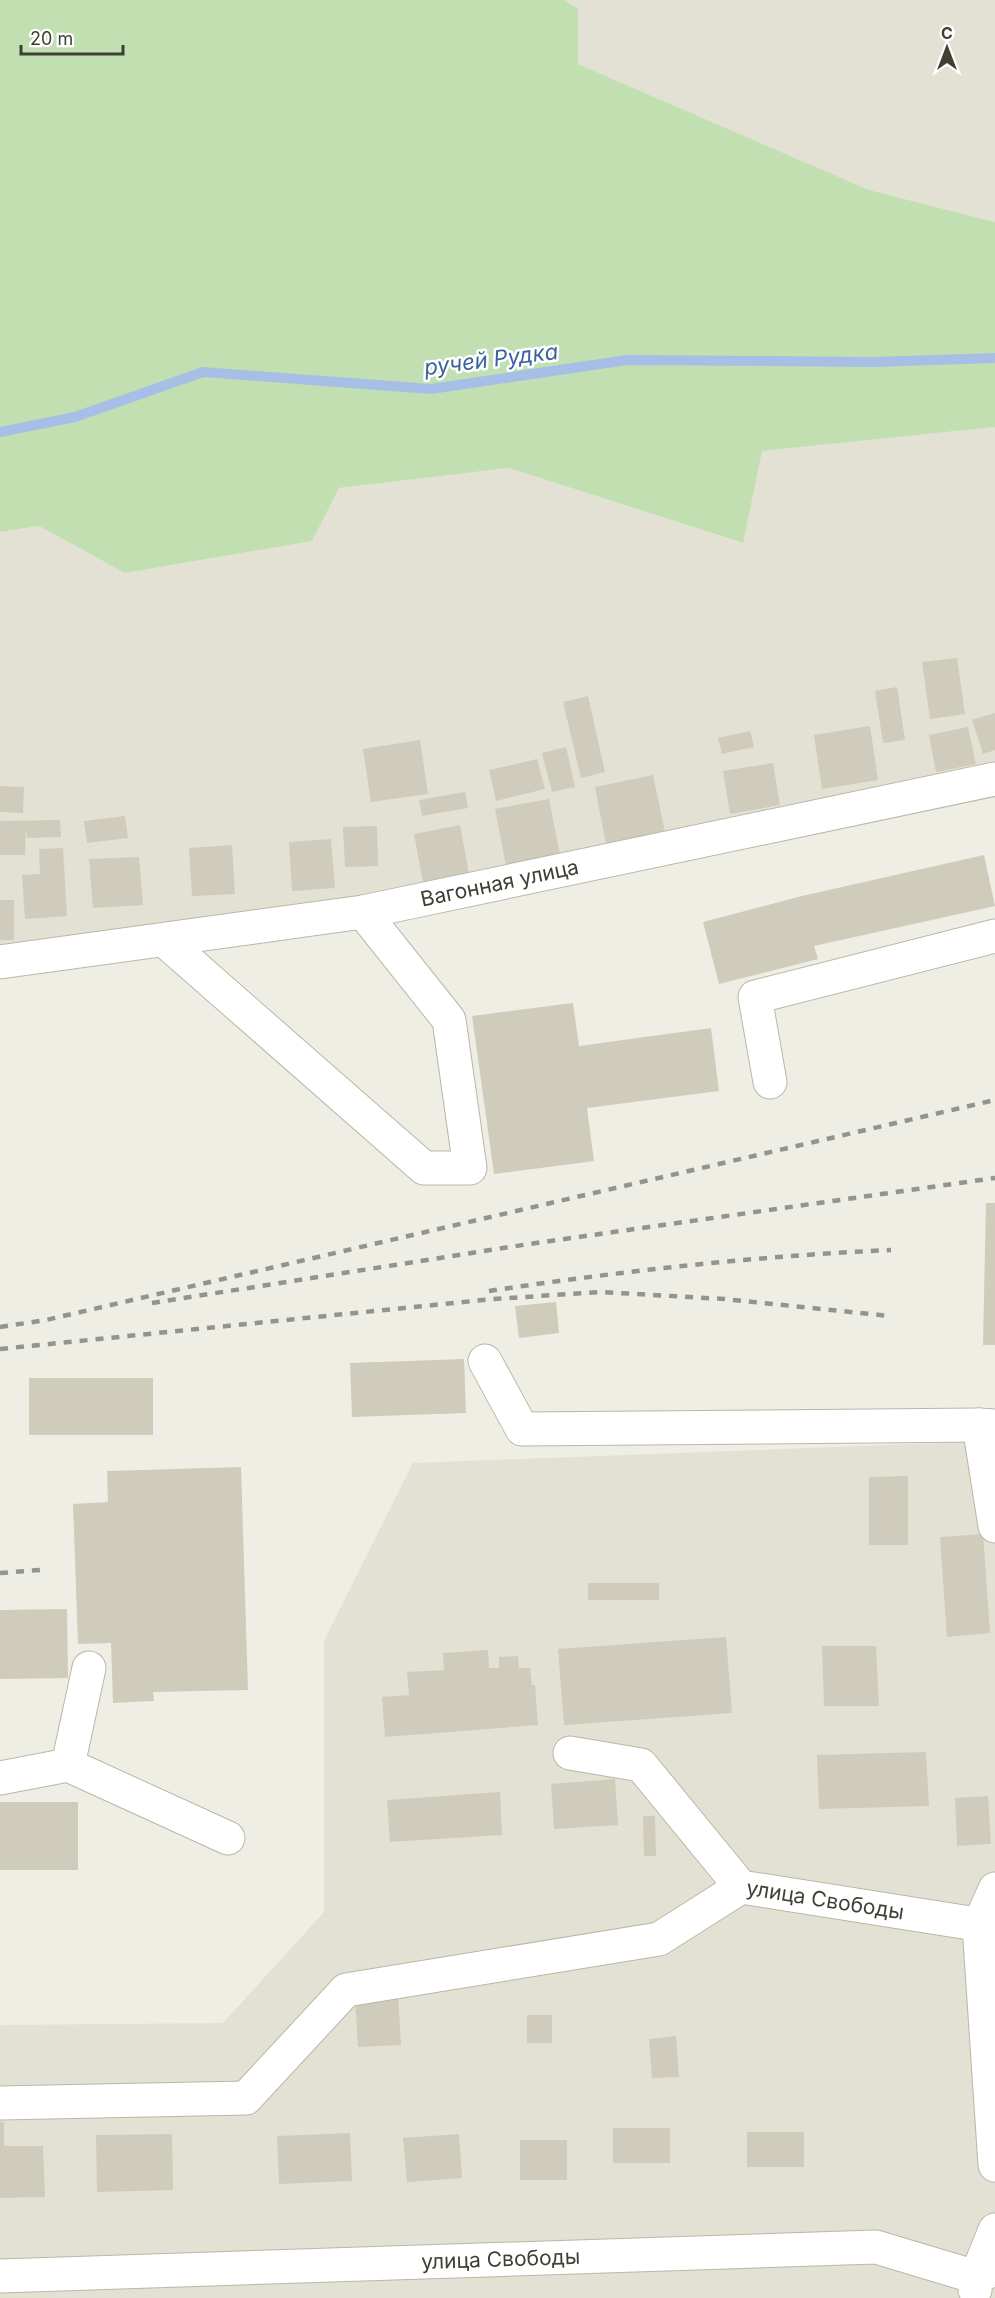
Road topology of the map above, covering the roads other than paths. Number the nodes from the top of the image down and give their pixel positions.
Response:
1 (995, 779) edge
2 (363, 912) junction
3 (995, 936) edge
4 (164, 940) junction
5 (0, 962) edge
6 (770, 1082) dead end
7 (484, 1361) dead end
8 (987, 1425) edge
9 (995, 1526) edge
10 (89, 1668) dead end
11 (570, 1753) dead end
12 (68, 1765) junction
13 (0, 1778) edge
14 (228, 1839) dead end
15 (741, 1887) junction
16 (995, 1889) edge
17 (987, 1926) edge
18 (0, 2103) edge
19 (995, 2165) edge
20 (995, 2230) edge
21 (0, 2276) edge
22 (982, 2281) edge

1 - 2 street, Вагонная улица
2 - 4 street, Вагонная улица
2 - 4 street
3 - 6 street
4 - 5 street, Вагонная улица
7 - 8 street
8 - 9 street
10 - 12 street
11 - 15 street, улица Свободы
12 - 13 street
12 - 14 street
15 - 17 street, улица Свободы
15 - 18 street
16 - 17 street
17 - 19 street
20 - 22 street
21 - 22 street, улица Свободы

